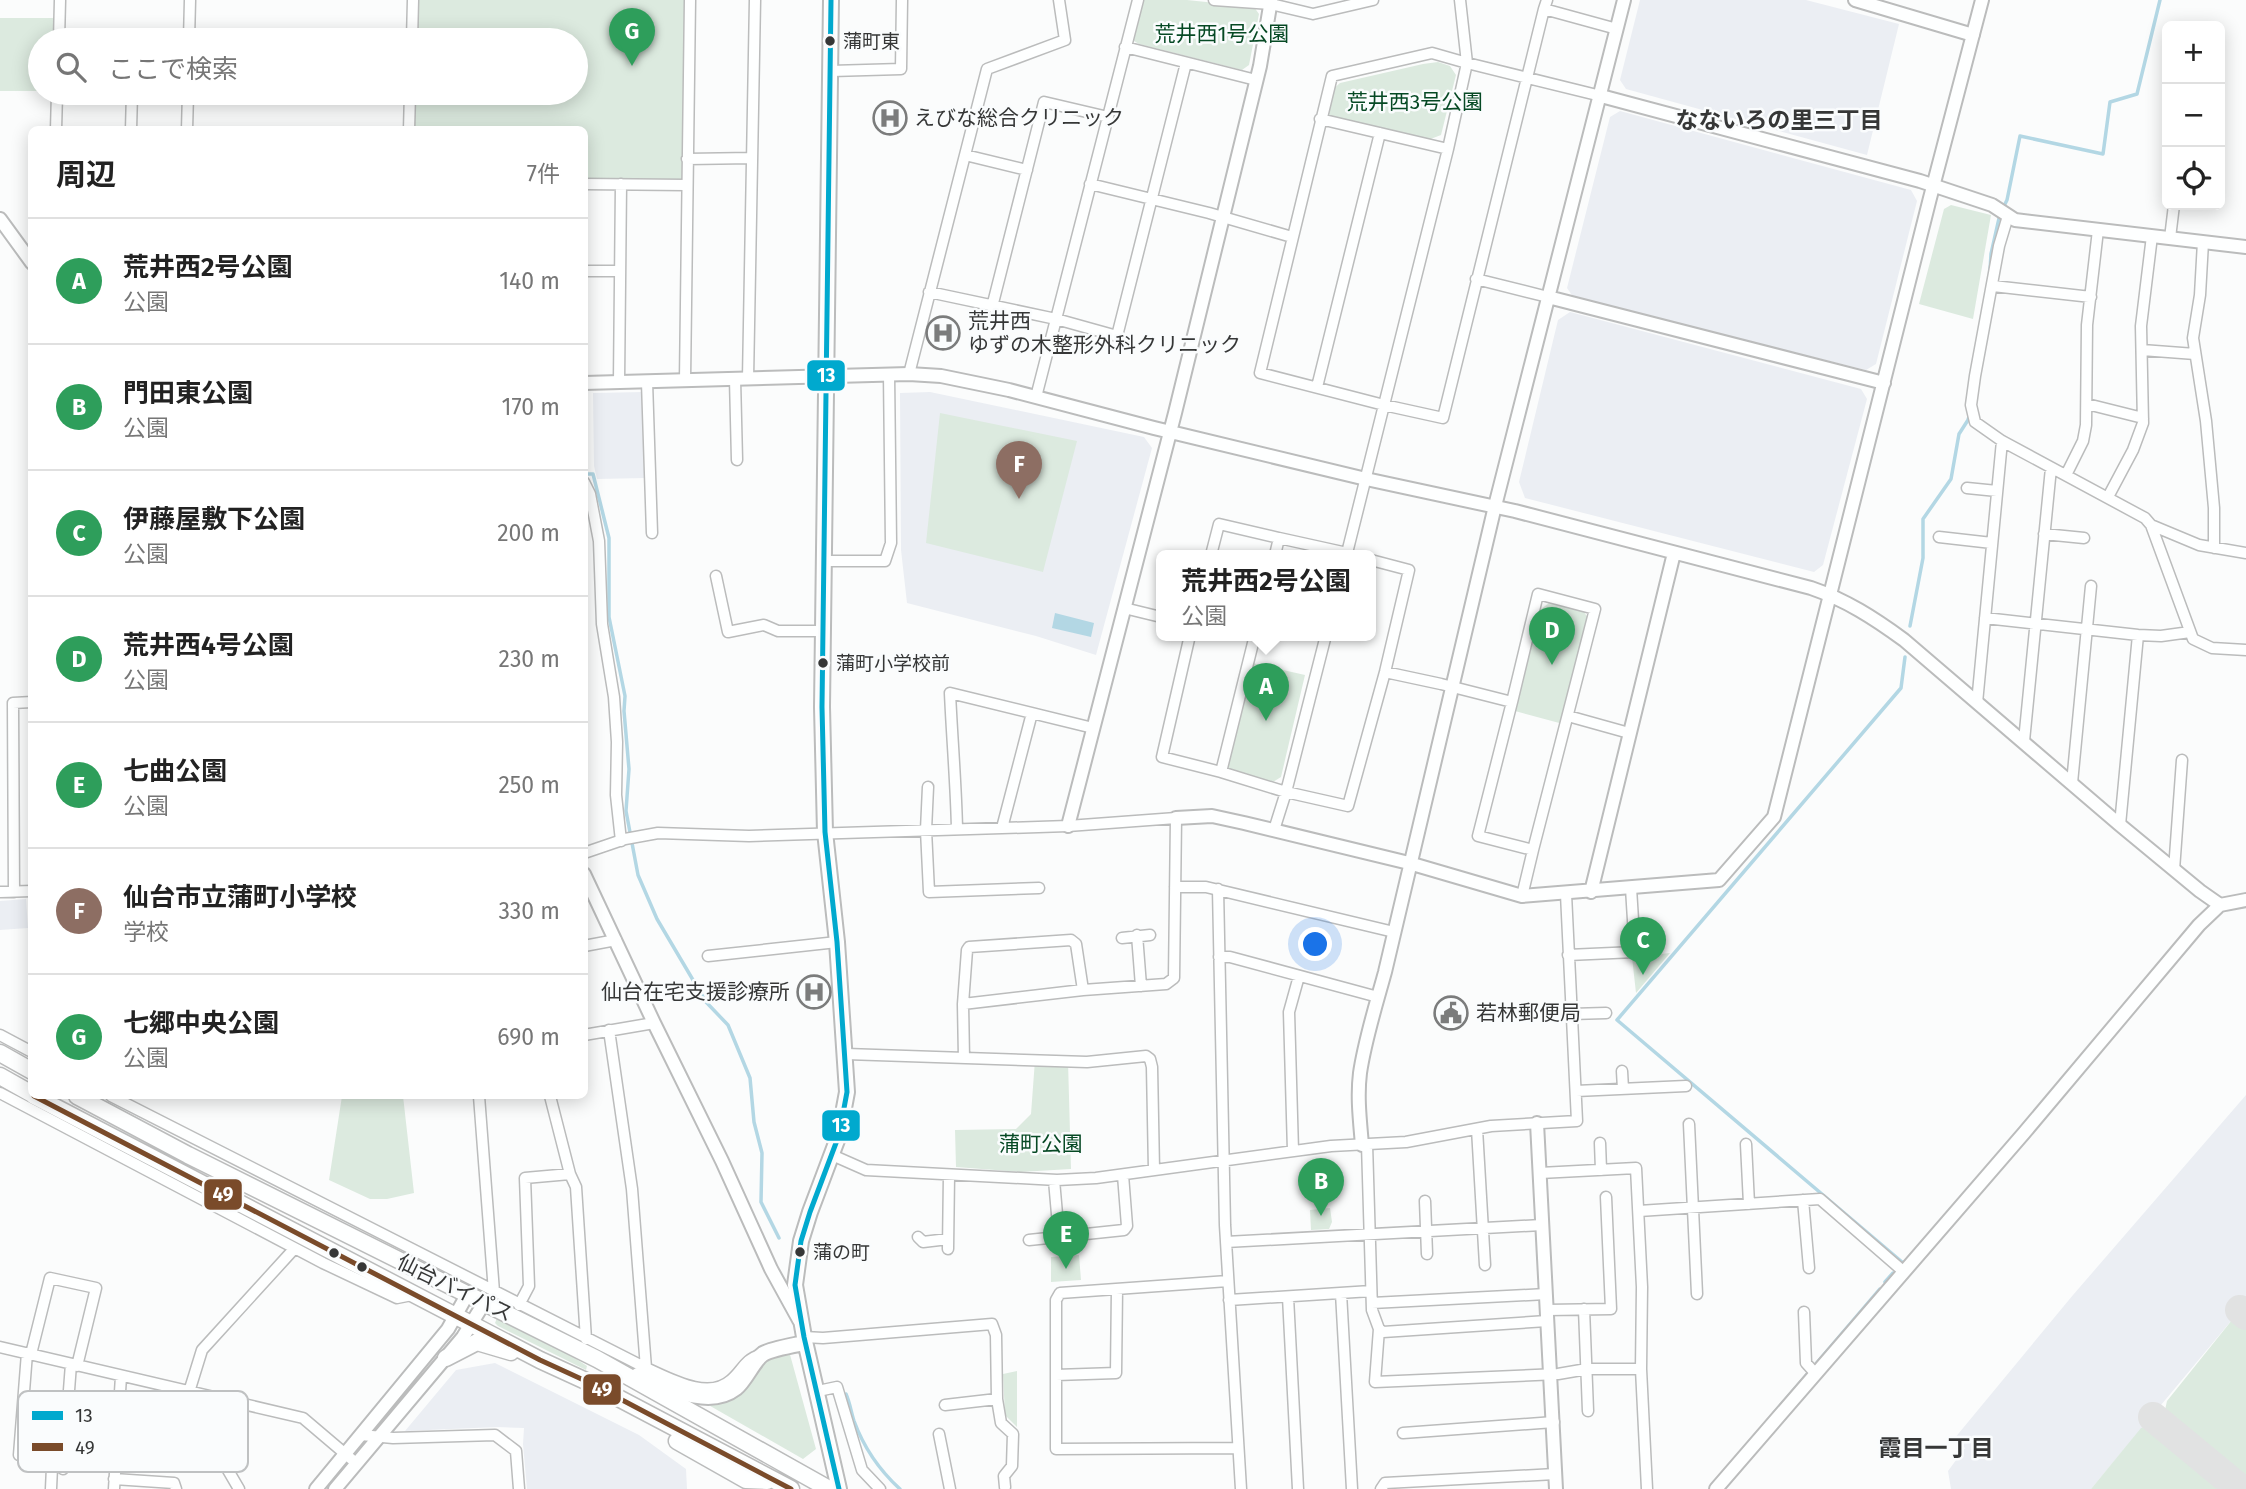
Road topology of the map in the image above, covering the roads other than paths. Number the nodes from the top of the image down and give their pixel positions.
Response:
1 (60, 0) edge
2 (190, 0) edge
3 (413, 0) edge
4 (690, 0) edge
5 (755, 0) edge
6 (831, 0) edge
7 (902, 0) edge
8 (1059, 0) edge
9 (1138, 0) edge
10 (1215, 0) edge
11 (1373, 0) edge
12 (1460, 0) edge
13 (1624, 0) edge
14 (1854, 0) edge
15 (1982, 0) edge
16 (1271, 2) edge
17 (1545, 5) edge
18 (59, 28) edge
19 (189, 28) edge
20 (412, 28) edge
21 (1616, 29) junction
22 (1973, 35) junction
23 (1125, 47) junction
24 (1467, 62) junction
25 (1186, 63) junction
26 (831, 71) junction
27 (1527, 77) junction
28 (1256, 80) junction
29 (1601, 96) junction
30 (57, 105) edge
31 (132, 105) edge
32 (188, 105) edge
33 (410, 105) edge
34 (1108, 117) junction
35 (1321, 119) junction
36 (56, 126) edge
37 (131, 126) edge
38 (187, 126) edge
39 (409, 126) edge
40 (1380, 133) junction
41 (1448, 149) junction
42 (965, 155) junction
43 (752, 158) junction
44 (687, 159) junction
45 (1027, 170) junction
46 (588, 184) edge
47 (621, 184) junction
48 (1090, 184) junction
49 (686, 185) junction
50 (1933, 186) junction
51 (1152, 200) junction
52 (2173, 210) edge
53 (2004, 212) junction
54 (1222, 217) junction
55 (0, 219) edge
56 (2098, 230) junction
57 (2152, 236) junction
58 (1292, 237) junction
59 (2170, 238) junction
60 (2203, 242) junction
61 (2246, 247) edge
62 (28, 258) edge
63 (588, 271) edge
64 (620, 271) junction
65 (1476, 279) junction
66 (1993, 286) junction
67 (929, 292) junction
68 (1548, 297) junction
69 (2091, 297) junction
70 (992, 307) junction
71 (1056, 319) junction
72 (2142, 350) junction
73 (2195, 354) junction
74 (889, 374) junction
75 (909, 374) junction
76 (826, 376) junction
77 (741, 379) junction
78 (685, 380) junction
79 (619, 382) junction
80 (588, 383) edge
81 (647, 383) junction
82 (1884, 383) junction
83 (1317, 387) junction
84 (1036, 397) junction
85 (2087, 404) junction
86 (1384, 405) junction
87 (2143, 418) junction
88 (1169, 432) junction
89 (2002, 441) junction
90 (737, 460) dead end
91 (2051, 468) junction
92 (2066, 475) junction
93 (1366, 479) junction
94 (1967, 489) dead end
95 (1997, 491) junction
96 (588, 494) edge
97 (2108, 497) junction
98 (1495, 506) junction
99 (2151, 525) junction
100 (652, 533) dead end
101 (2044, 534) junction
102 (1939, 537) dead end
103 (1279, 538) junction
104 (2084, 538) dead end
105 (1992, 543) junction
106 (2214, 548) junction
107 (1212, 550) edge
108 (1276, 550) edge
109 (1332, 550) edge
110 (1350, 550) edge
111 (1674, 552) junction
112 (2246, 553) edge
113 (824, 561) junction
114 (1376, 561) edge
115 (716, 576) dead end
116 (2091, 586) dead end
117 (1830, 595) junction
118 (1124, 608) junction
119 (1156, 616) edge
120 (1986, 618) junction
121 (2036, 623) junction
122 (2087, 629) junction
123 (823, 631) junction
124 (2190, 632) junction
125 (2138, 635) junction
126 (1189, 641) edge
127 (1254, 641) edge
128 (1324, 641) edge
129 (2246, 650) edge
130 (1385, 672) junction
131 (1454, 687) junction
132 (28, 702) edge
133 (1512, 702) junction
134 (1977, 703) junction
135 (1031, 713) junction
136 (1569, 716) junction
137 (1093, 728) junction
138 (1629, 733) junction
139 (2024, 741) junction
140 (2182, 760) dead end
141 (1221, 772) junction
142 (2072, 783) junction
143 (928, 787) dead end
144 (1286, 792) junction
145 (1176, 818) junction
146 (2120, 825) junction
147 (1068, 827) junction
148 (1002, 828) junction
149 (957, 829) junction
150 (926, 830) junction
151 (1274, 830) junction
152 (825, 832) junction
153 (623, 840) junction
154 (1533, 850) junction
155 (588, 852) edge
156 (1409, 863) junction
157 (2174, 870) junction
158 (588, 882) edge
159 (1175, 887) junction
160 (1039, 888) dead end
161 (1631, 888) junction
162 (1218, 889) junction
163 (28, 891) edge
164 (1591, 891) junction
165 (0, 892) edge
166 (14, 892) junction
167 (1566, 894) junction
168 (1522, 896) junction
169 (2246, 900) edge
170 (2220, 905) junction
171 (1394, 932) junction
172 (1150, 934) dead end
173 (1137, 935) junction
174 (1122, 938) dead end
175 (616, 940) junction
176 (837, 942) junction
177 (588, 945) edge
178 (1568, 955) junction
179 (708, 956) dead end
180 (1219, 957) junction
181 (1299, 976) junction
182 (1141, 986) junction
183 (1083, 990) junction
184 (1378, 997) junction
185 (963, 1004) junction
186 (1606, 1013) dead end
187 (1571, 1014) junction
188 (654, 1023) junction
189 (610, 1030) junction
190 (588, 1034) edge
191 (0, 1035) edge
192 (28, 1050) edge
193 (0, 1053) edge
194 (846, 1055) junction
195 (964, 1058) junction
196 (28, 1069) edge
197 (1622, 1071) dead end
198 (0, 1076) edge
199 (1686, 1086) dead end
200 (1623, 1089) junction
201 (1576, 1091) junction
202 (28, 1092) edge
203 (0, 1093) edge
204 (41, 1099) edge
205 (82, 1099) edge
206 (117, 1099) edge
207 (479, 1099) edge
208 (551, 1099) edge
209 (1537, 1123) junction
210 (1689, 1124) dead end
211 (1477, 1129) junction
212 (1600, 1143) dead end
213 (1746, 1144) dead end
214 (1364, 1145) junction
215 (1293, 1151) junction
216 (832, 1155) junction
217 (1223, 1161) junction
218 (1154, 1170) junction
219 (1601, 1170) junction
220 (1540, 1173) junction
221 (570, 1174) junction
222 (949, 1175) junction
223 (1122, 1175) junction
224 (1054, 1180) junction
225 (1606, 1197) dead end
226 (1803, 1200) junction
227 (1425, 1201) dead end
228 (1749, 1203) junction
229 (1693, 1208) junction
230 (1639, 1211) junction
231 (1542, 1225) junction
232 (1482, 1228) junction
233 (1426, 1232) junction
234 (1369, 1235) junction
235 (918, 1237) dead end
236 (1059, 1237) junction
237 (1029, 1240) dead end
238 (1226, 1242) junction
239 (294, 1249) junction
240 (1427, 1254) dead end
241 (1485, 1265) dead end
242 (1809, 1268) dead end
243 (1903, 1271) junction
244 (1228, 1281) junction
245 (1117, 1289) junction
246 (1371, 1291) junction
247 (1341, 1293) junction
248 (1546, 1294) junction
249 (1697, 1294) dead end
250 (416, 1295) junction
251 (467, 1295) junction
252 (1288, 1297) junction
253 (489, 1298) junction
254 (1229, 1300) junction
255 (1372, 1303) junction
256 (519, 1305) junction
257 (1584, 1309) junction
258 (1804, 1312) dead end
259 (456, 1315) junction
260 (1547, 1315) junction
261 (472, 1324) junction
262 (1379, 1329) junction
263 (803, 1334) junction
264 (586, 1339) junction
265 (0, 1347) edge
266 (29, 1354) junction
267 (762, 1354) junction
268 (446, 1358) junction
269 (597, 1359) junction
270 (540, 1360) junction
271 (74, 1365) junction
272 (646, 1368) junction
273 (1587, 1369) junction
274 (1641, 1369) junction
275 (1811, 1369) junction
276 (1551, 1374) junction
277 (1056, 1375) junction
278 (121, 1376) junction
279 (25, 1391) edge
280 (70, 1391) edge
281 (120, 1391) edge
282 (185, 1391) edge
283 (189, 1391) edge
284 (818, 1391) junction
285 (997, 1399) junction
286 (945, 1405) dead end
287 (248, 1406) edge
288 (1588, 1411) dead end
289 (1554, 1422) junction
290 (1402, 1433) dead end
291 (939, 1434) dead end
292 (360, 1435) junction
293 (378, 1437) junction
294 (1238, 1448) junction
295 (345, 1453) junction
296 (356, 1463) junction
297 (56, 1472) edge
298 (229, 1472) edge
299 (1555, 1474) junction
300 (114, 1484) edge
301 (1005, 1487) dead end
302 (51, 1489) edge
303 (176, 1489) edge
304 (239, 1489) edge
305 (316, 1489) edge
306 (335, 1489) edge
307 (519, 1489) edge
308 (791, 1489) edge
309 (829, 1489) edge
310 (839, 1489) edge
311 (880, 1489) edge
312 (950, 1489) edge
313 (1241, 1489) edge
314 (1298, 1489) edge
315 (1352, 1489) edge
316 (1381, 1489) edge
317 (1556, 1489) edge
318 (1647, 1489) edge
319 (1716, 1489) edge

1 - 18 street
2 - 19 street
3 - 20 street
4 - 44 street
5 - 43 street
6 - 26 main road
7 - 26 street
8 - 42 street
9 - 23 street
10 - 16 street
11 - 16 street
12 - 24 street
13 - 21 street
14 - 22 street
15 - 22 street
16 - 28 street
17 - 21 street
17 - 27 street
21 - 29 street
22 - 50 street
23 - 25 street
23 - 34 street
24 - 27 street
24 - 35 street
24 - 41 street
25 - 28 street
25 - 51 street
26 - 76 main road
27 - 29 street
27 - 65 street
28 - 54 street
29 - 50 street
29 - 68 street
30 - 36 street
31 - 37 street
32 - 38 street
33 - 39 street
34 - 45 street
34 - 48 street
35 - 40 street
35 - 58 street
40 - 41 street
40 - 83 street
41 - 86 street
42 - 45 street
42 - 67 street
43 - 44 street
43 - 77 street
44 - 49 street
45 - 70 street
46 - 47 street
47 - 49 street
47 - 64 street
48 - 51 street
48 - 71 street
49 - 78 street
50 - 53 street
50 - 82 street
51 - 54 street
51 - 71 street
52 - 59 street
53 - 56 street
53 - 66 street
54 - 58 street
54 - 88 street
55 - 62 street
56 - 57 street
56 - 69 street
57 - 59 street
57 - 72 street
58 - 83 street
59 - 60 street
60 - 61 street
60 - 73 street
63 - 64 street
64 - 79 street
65 - 68 street
65 - 86 street
66 - 69 street
66 - 89 street
67 - 70 street
67 - 75 street
68 - 82 street
68 - 98 street
69 - 85 street
70 - 71 street
71 - 84 street
72 - 73 street
72 - 87 street
73 - 106 street
74 - 75 street
74 - 76 street
74 - 113 street
75 - 84 street
76 - 77 street
76 - 113 main road
77 - 78 street
77 - 90 street
78 - 81 street
79 - 80 street
79 - 81 street
81 - 100 street
82 - 117 street
83 - 86 street
84 - 88 street
85 - 87 street
85 - 92 street
86 - 93 street
87 - 97 street
88 - 93 street
88 - 118 street
89 - 91 street
89 - 95 street
91 - 92 street
91 - 101 street
92 - 97 street
93 - 98 street
93 - 110 street
94 - 95 street
95 - 105 street
96 - 153 street
97 - 99 street
98 - 111 street
98 - 131 street
99 - 106 street
99 - 124 street
101 - 104 street
101 - 121 street
102 - 105 street
103 - 107 street
103 - 108 street
103 - 109 street
105 - 120 street
106 - 112 street
111 - 117 street
111 - 138 street
113 - 123 main road
114 - 130 street
115 - 123 street
116 - 122 street
117 - 134 street
117 - 161 street
118 - 119 street
118 - 137 street
120 - 121 street
120 - 134 street
121 - 122 street
121 - 139 street
122 - 125 street
122 - 142 street
123 - 152 main road
124 - 125 street
124 - 129 street
125 - 146 street
126 - 141 street
127 - 141 street
128 - 144 street
130 - 131 street
130 - 144 street
131 - 133 street
131 - 156 street
132 - 166 street
133 - 136 street
133 - 154 street
134 - 139 street
135 - 137 street
135 - 148 street
135 - 149 street
136 - 138 street
136 - 154 street
137 - 147 street
138 - 164 street
139 - 142 street
140 - 157 street
141 - 144 street
142 - 146 street
143 - 150 street
144 - 151 street
145 - 147 street
145 - 151 street
145 - 159 street
146 - 157 street
147 - 148 street
148 - 149 street
149 - 150 street
150 - 152 street
150 - 160 street
151 - 156 street
152 - 153 street
152 - 176 main road
153 - 155 street
154 - 168 street
156 - 168 street
156 - 171 street
157 - 170 street
158 - 175 street
159 - 162 street
159 - 182 street
161 - 164 street
161 - 178 street
162 - 171 street
162 - 180 street
163 - 166 street
164 - 167 street
165 - 166 street
167 - 168 street
167 - 178 street
169 - 170 street
170 - 243 street
171 - 184 street
172 - 173 street
173 - 174 street
173 - 182 street
175 - 177 street
175 - 188 street
176 - 179 street
176 - 194 main road
178 - 187 street
180 - 181 street
180 - 217 street
181 - 184 street
181 - 215 street
182 - 183 street
183 - 185 street
183 - 185 street
184 - 214 street
185 - 195 street
186 - 187 street
187 - 201 street
188 - 189 street
188 - 263 street
189 - 190 street
189 - 272 street
191 - 192 street
193 - 196 highway
194 - 195 street
194 - 216 main road
195 - 218 street
197 - 200 street
198 - 202 highway, 仙台バイパス
199 - 200 street
200 - 201 street
201 - 209 street
203 - 239 street
204 - 250 highway, 仙台バイパス
205 - 251 highway, 仙台バイパス
206 - 253 street
207 - 253 street
208 - 221 street
209 - 211 street
209 - 220 street
210 - 229 street
211 - 214 street
211 - 232 street
212 - 219 street
213 - 228 street
214 - 215 street
214 - 234 street
215 - 217 street
216 - 222 street
216 - 263 main road
217 - 218 street
217 - 238 street
218 - 223 street
219 - 220 street
219 - 230 street
220 - 231 street
221 - 256 street
221 - 264 street
222 - 224 street
222 - 235 street
223 - 224 street
223 - 236 street
224 - 236 street
225 - 257 street
226 - 228 street
226 - 242 street
226 - 243 street
227 - 233 street
228 - 229 street
229 - 230 street
229 - 249 street
230 - 274 street
231 - 232 street
231 - 248 street
232 - 233 street
232 - 241 street
233 - 234 street
233 - 240 street
234 - 238 street
234 - 246 street
236 - 237 street
238 - 244 street
239 - 250 street
239 - 283 street
243 - 275 street
244 - 245 street
244 - 254 street
245 - 277 street
245 - 277 street
246 - 247 street
246 - 255 street
247 - 252 street
247 - 315 street
248 - 255 street
248 - 260 street
250 - 259 highway, 仙台バイパス
251 - 253 highway, 仙台バイパス
251 - 259 street
252 - 254 street
252 - 314 street
253 - 256 street
253 - 261 street
253 - 269 highway, 仙台バイパス
254 - 294 street
255 - 262 street
256 - 264 street
257 - 260 street
257 - 273 street
258 - 275 street
259 - 261 highway, 仙台バイパス
259 - 292 street
260 - 262 street
260 - 276 street
261 - 268 street
261 - 270 highway, 仙台バイパス
262 - 276 street
263 - 267 main road
263 - 284 main road
263 - 285 street
264 - 272 street
265 - 266 street
266 - 271 street
266 - 271 street
266 - 279 street
267 - 269 main road
267 - 272 street
268 - 270 highway
268 - 293 street
269 - 309 highway, 仙台バイパス
270 - 308 highway, 仙台バイパス
271 - 278 street
271 - 280 street
273 - 274 street
273 - 276 street
273 - 288 street
274 - 318 street
275 - 319 street
276 - 289 street
277 - 294 street
278 - 281 street
278 - 282 street
284 - 310 main road
284 - 311 street
285 - 286 street
285 - 301 street
287 - 295 street
289 - 290 street
289 - 299 street
291 - 312 street
292 - 293 street
292 - 295 street
293 - 296 street
293 - 307 street
294 - 313 street
295 - 296 street
295 - 305 street
296 - 306 street
297 - 302 street
298 - 304 street
299 - 316 street
299 - 317 street
300 - 303 street

